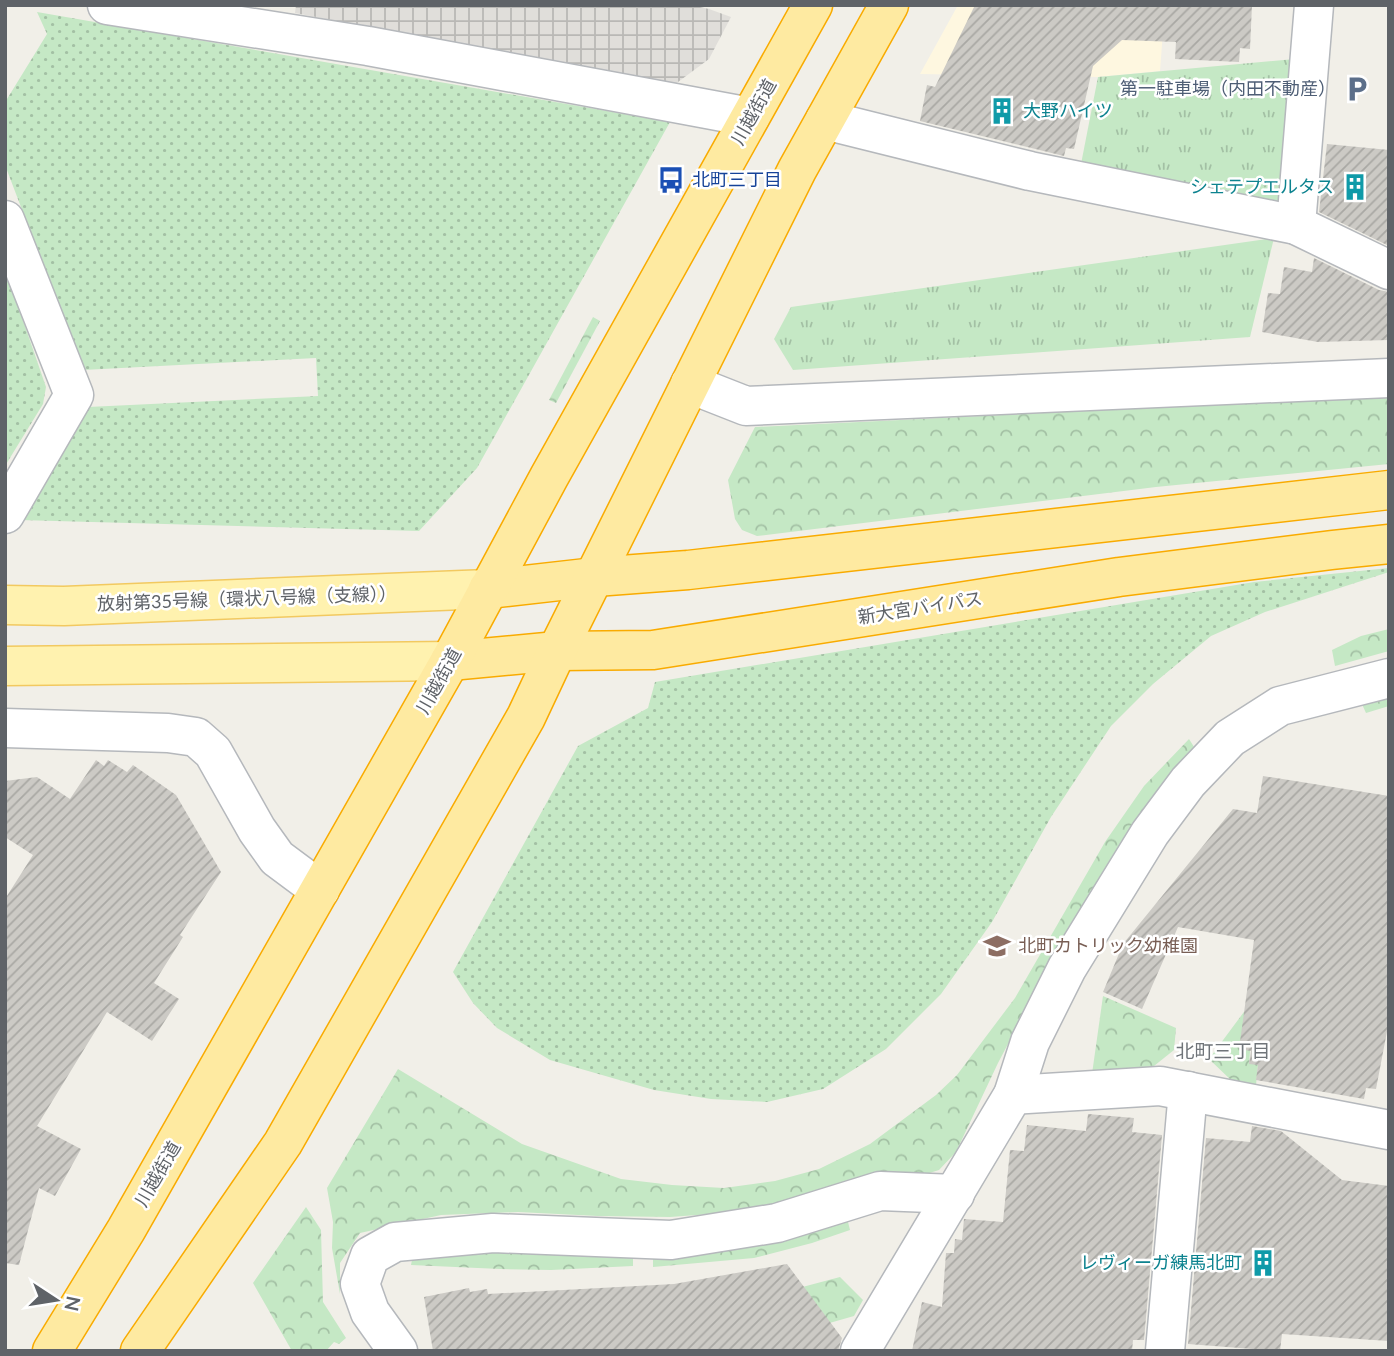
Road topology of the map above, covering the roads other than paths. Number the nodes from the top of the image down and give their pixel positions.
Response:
1 (107, 5) edge
2 (813, 5) edge
3 (889, 5) edge
4 (1314, 5) edge
5 (751, 117) junction
6 (825, 120) junction
7 (5, 220) edge
8 (1296, 225) junction
9 (1389, 270) edge
10 (1389, 378) edge
11 (691, 384) junction
12 (1389, 490) edge
13 (5, 513) edge
14 (1389, 544) edge
15 (595, 577) junction
16 (488, 589) junction
17 (5, 605) edge
18 (557, 651) junction
19 (450, 661) junction
20 (5, 666) edge
21 (1389, 678) edge
22 (5, 728) edge
23 (320, 890) junction
24 (1188, 1091) junction
25 (1013, 1095) junction
26 (1389, 1130) edge
27 (955, 1194) junction
28 (52, 1351) edge
29 (140, 1351) edge
30 (398, 1351) edge
31 (860, 1351) edge
32 (1165, 1351) edge

1 - 5 street
2 - 5 highway, 川越街道
3 - 6 highway
4 - 8 street
5 - 16 highway, 川越街道
6 - 8 street
6 - 11 highway
7 - 13 street
8 - 9 street
10 - 11 street
11 - 15 highway
12 - 15 highway
14 - 18 highway, 新大宮バイパス
15 - 16 highway
15 - 18 highway
16 - 17 main road, 放射第35号線（環状八号線（支線））
16 - 19 highway, 川越街道
18 - 19 highway, 新大宮バイパス
18 - 29 highway
19 - 20 main road
19 - 23 highway, 川越街道
21 - 25 street
22 - 23 street
23 - 28 highway, 川越街道
24 - 25 street
24 - 26 street
24 - 32 street
25 - 27 street
27 - 30 street
27 - 31 street

